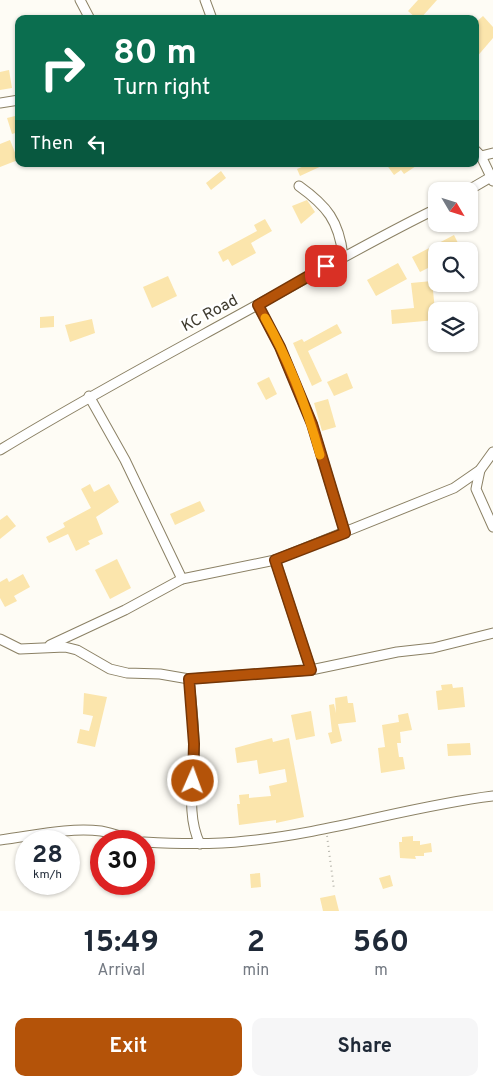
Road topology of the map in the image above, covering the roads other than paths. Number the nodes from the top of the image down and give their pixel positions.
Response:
1 (80, 0) edge
2 (205, 0) edge
3 (88, 15) edge
4 (211, 15) edge
5 (15, 101) edge
6 (0, 103) edge
7 (479, 153) edge
8 (493, 153) edge
9 (479, 155) edge
10 (492, 179) edge
11 (299, 186) dead end
12 (478, 186) edge
13 (428, 213) edge
14 (343, 256) junction
15 (258, 305) junction
16 (89, 396) junction
17 (0, 450) edge
18 (493, 452) edge
19 (480, 470) junction
20 (493, 527) edge
21 (345, 533) junction
22 (275, 560) junction
23 (182, 579) junction
24 (493, 634) edge
25 (0, 639) edge
26 (47, 646) junction
27 (311, 670) junction
28 (189, 679) junction
29 (493, 796) edge
30 (90, 831) edge
31 (0, 840) edge
32 (155, 842) edge
33 (200, 844) junction

1 - 3 street
2 - 4 street
5 - 6 street
7 - 8 street
9 - 10 street
10 - 12 street
11 - 14 street
13 - 14 street, KC Road
14 - 15 street, KC Road
15 - 16 street, KC Road
15 - 21 street
16 - 17 street, KC Road
16 - 23 street
18 - 19 street
19 - 20 street
19 - 21 street
21 - 22 street
22 - 23 street
22 - 27 street
23 - 26 street
24 - 27 street
25 - 26 street
26 - 28 street
27 - 28 street
28 - 33 street
29 - 33 street
30 - 31 street
32 - 33 street

